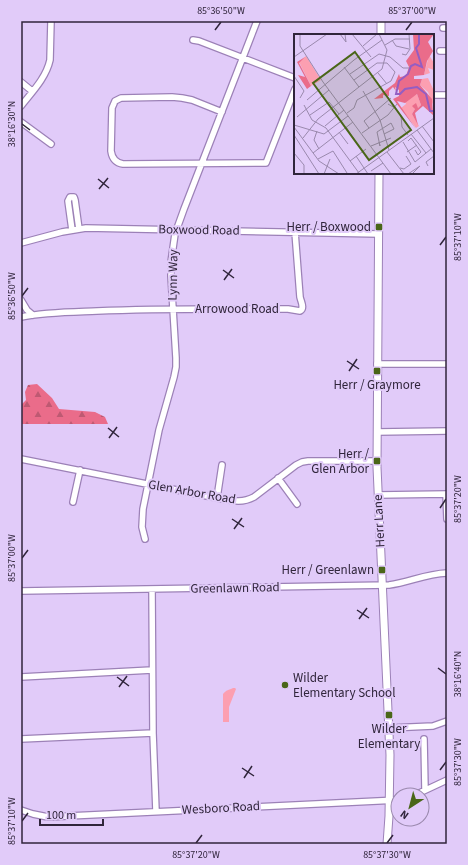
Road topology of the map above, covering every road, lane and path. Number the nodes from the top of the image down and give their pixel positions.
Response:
1 (51, 21) edge
2 (257, 21) edge
3 (381, 21) edge
4 (381, 34) edge
5 (193, 40) dead end
6 (440, 51) dead end
7 (447, 51) edge
8 (243, 58) junction
9 (294, 78) edge
10 (21, 82) edge
11 (32, 91) junction
12 (294, 92) edge
13 (434, 95) dead end
14 (447, 95) edge
15 (21, 106) edge
16 (222, 112) junction
17 (21, 122) edge
18 (51, 144) dead end
19 (202, 164) junction
20 (379, 174) edge
21 (78, 229) junction
22 (72, 230) junction
23 (177, 230) junction
24 (295, 232) junction
25 (379, 234) junction
26 (21, 243) edge
27 (21, 300) edge
28 (173, 309) junction
29 (33, 315) junction
30 (21, 317) edge
31 (377, 364) junction
32 (447, 364) edge
33 (447, 431) edge
34 (377, 432) junction
35 (21, 459) edge
36 (377, 461) junction
37 (222, 465) dead end
38 (80, 470) junction
39 (278, 478) junction
40 (148, 484) junction
41 (446, 494) edge
42 (378, 495) junction
43 (216, 498) junction
44 (73, 502) dead end
45 (297, 504) dead end
46 (447, 519) edge
47 (145, 539) dead end
48 (447, 573) edge
49 (382, 584) junction
50 (152, 589) junction
51 (21, 592) edge
52 (152, 670) junction
53 (21, 677) edge
54 (447, 721) edge
55 (389, 728) junction
56 (153, 732) junction
57 (21, 739) edge
58 (424, 739) dead end
59 (447, 780) edge
60 (425, 787) edge
61 (430, 788) edge
62 (390, 801) junction
63 (21, 810) edge
64 (156, 811) junction
65 (387, 844) edge

1 - 11 street
2 - 8 street, Lynn Way
3 - 4 main road
5 - 8 street
6 - 7 street
8 - 9 street
8 - 16 street, Lynn Way
10 - 11 street
11 - 15 street
12 - 19 street
13 - 14 street
16 - 19 street, Lynn Way
16 - 19 street
17 - 18 street
19 - 23 street, Lynn Way
20 - 25 main road, Herr Lane
21 - 22 street, Boxwood Road
21 - 22 street
21 - 23 street, Boxwood Road
22 - 26 street, Boxwood Road
23 - 24 street, Boxwood Road
23 - 28 street, Lynn Way
24 - 25 street, Boxwood Road
24 - 28 street, Arrowood Road
25 - 31 main road, Herr Lane
27 - 29 street
28 - 29 street, Arrowood Road
28 - 40 street, Lynn Way
29 - 30 street, Arrowood Road
31 - 32 street
31 - 34 main road, Herr Lane
33 - 34 street
34 - 36 main road, Herr Lane
35 - 38 street, Glen Arbor Road
36 - 39 street, Glen Arbor Road
36 - 42 main road, Herr Lane
37 - 43 street
38 - 40 street, Glen Arbor Road
38 - 44 street
39 - 43 street, Glen Arbor Road
39 - 45 street
40 - 43 street, Glen Arbor Road
40 - 47 street, Lynn Way
41 - 42 street
41 - 46 street
42 - 49 main road, Herr Lane
48 - 49 street, Greenlawn Road
49 - 50 street, Greenlawn Road
49 - 55 main road, Herr Lane
50 - 51 street, Greenlawn Road
50 - 52 street
52 - 53 street
52 - 56 street
54 - 55 street
55 - 62 main road, Herr Lane
56 - 57 street
56 - 64 street
58 - 60 street
59 - 61 street
62 - 64 street, Wesboro Road
62 - 65 main road, Herr Lane
63 - 64 street, Wesboro Road

